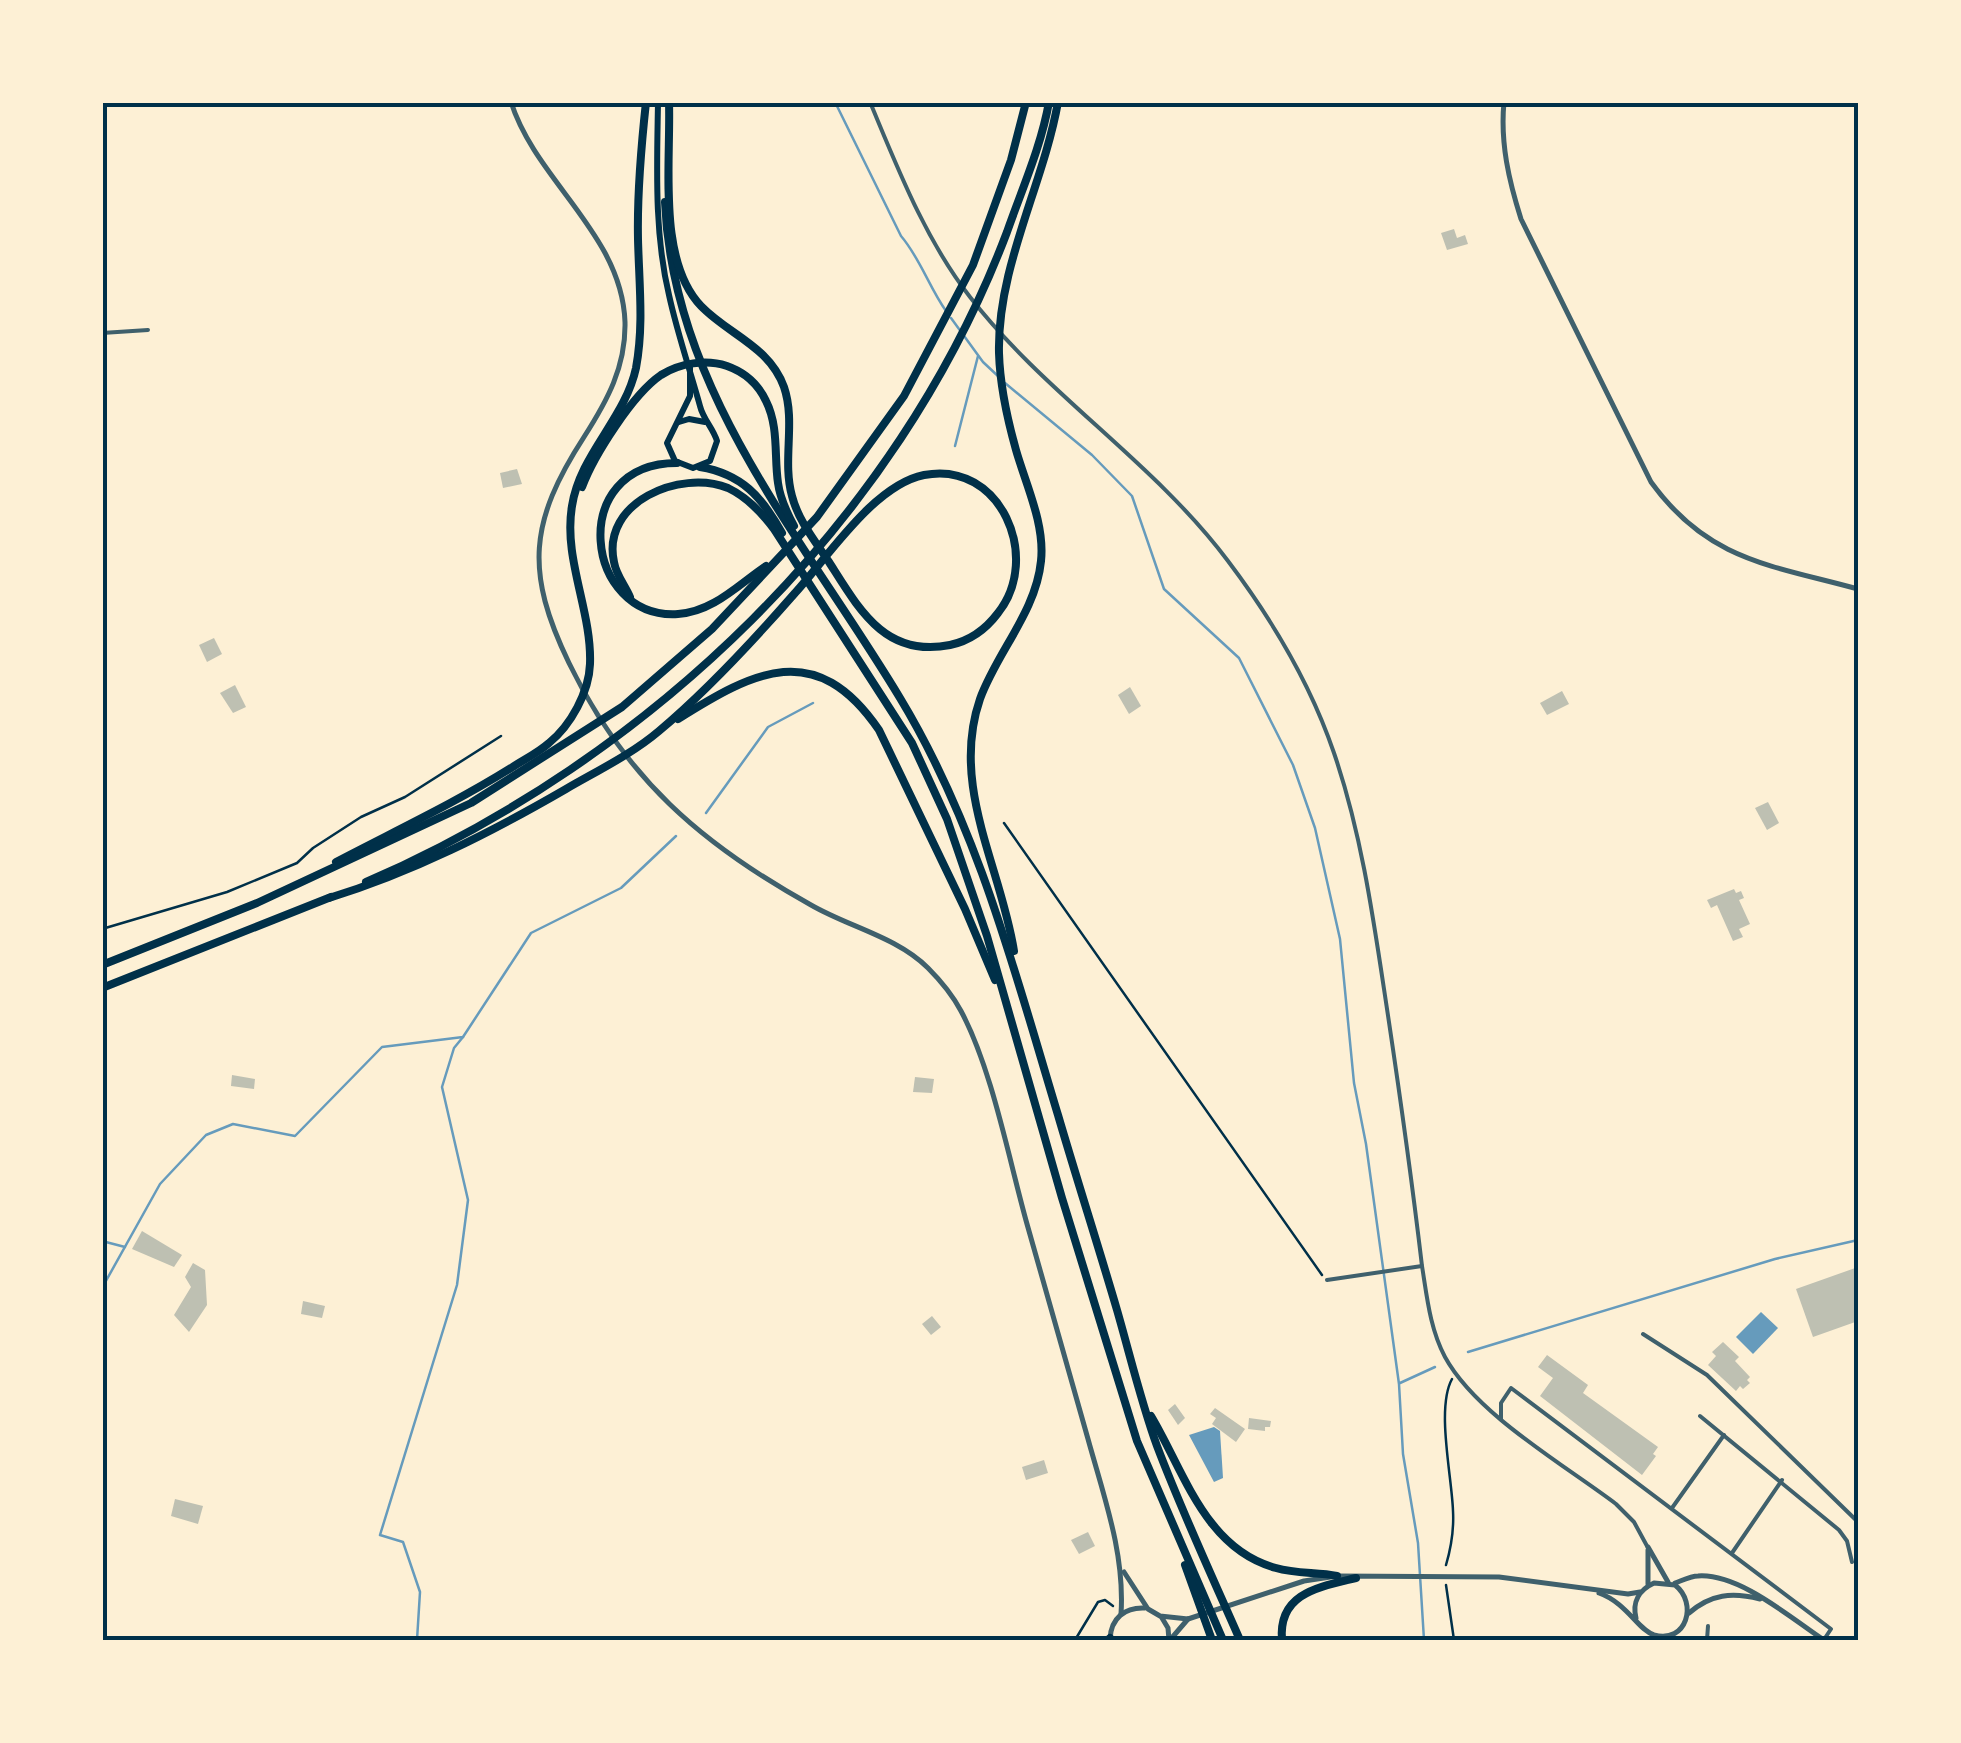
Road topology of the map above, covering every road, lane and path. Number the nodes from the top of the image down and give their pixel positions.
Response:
1 (510, 102) edge
2 (646, 102) edge
3 (658, 102) edge
4 (668, 102) edge
5 (870, 102) edge
6 (1026, 102) edge
7 (1048, 102) edge
8 (1058, 102) edge
9 (1504, 102) edge
10 (148, 330) dead end
11 (102, 333) edge
12 (690, 366) junction
13 (678, 423) junction
14 (708, 425) junction
15 (677, 464) junction
16 (700, 466) junction
17 (572, 537) junction
18 (804, 548) junction
19 (778, 558) junction
20 (798, 564) junction
21 (1858, 589) edge
22 (630, 597) junction
23 (660, 730) junction
24 (500, 736) dead end
25 (1004, 823) dead end
26 (330, 898) junction
27 (257, 904) junction
28 (102, 929) edge
29 (102, 964) edge
30 (1017, 970) junction
31 (102, 988) edge
32 (1000, 989) junction
33 (1422, 1266) junction
34 (1327, 1280) joint
35 (1643, 1334) dead end
36 (1455, 1374) junction
37 (1145, 1406) junction
38 (1700, 1416) dead end
39 (1502, 1419) junction
40 (1724, 1435) junction
41 (1782, 1480) junction
42 (1672, 1508) junction
43 (1858, 1522) edge
44 (1648, 1547) junction
45 (1182, 1550) junction
46 (1732, 1553) junction
47 (1852, 1562) dead end
48 (1446, 1566) dead end
49 (1122, 1569) junction
50 (1338, 1576) junction
51 (1356, 1578) junction
52 (1670, 1583) junction
53 (1446, 1586) dead end
54 (1648, 1586) junction
55 (1587, 1588) junction
56 (1640, 1592) junction
57 (1766, 1601) junction
58 (1148, 1609) junction
59 (1689, 1612) junction
60 (1120, 1615) junction
61 (1160, 1616) junction
62 (1191, 1618) junction
63 (1636, 1618) junction
64 (1708, 1626) dead end
65 (1678, 1630) junction
66 (1658, 1638) edge
67 (1075, 1640) edge
68 (1109, 1640) edge
69 (1170, 1640) edge
70 (1212, 1640) edge
71 (1224, 1640) edge
72 (1240, 1640) edge
73 (1282, 1640) edge
74 (1454, 1640) edge
75 (1680, 1640) edge
76 (1707, 1640) edge
77 (1824, 1640) edge

1 - 49 street
2 - 17 highway
3 - 12 main road
4 - 18 highway
4 - 23 highway
5 - 33 street
6 - 19 highway
7 - 26 highway
8 - 30 highway
9 - 21 street
10 - 11 street
12 - 13 main road
12 - 14 main road
13 - 14 main road
13 - 15 main road
14 - 16 main road
15 - 16 main road
15 - 22 highway
16 - 20 highway
17 - 18 highway
17 - 27 highway
18 - 30 highway
19 - 22 highway
19 - 27 highway
20 - 22 highway
20 - 32 highway
23 - 26 highway
23 - 32 highway
24 - 28 path
25 - 34 path
26 - 31 highway
27 - 29 highway
30 - 37 highway
32 - 45 highway
33 - 34 street
33 - 36 street
35 - 43 street
36 - 39 street
36 - 48 path
37 - 50 highway
37 - 72 highway
38 - 40 street
39 - 42 street
39 - 44 street
40 - 41 street
40 - 42 street
41 - 46 street
41 - 47 street
42 - 46 street
44 - 52 street
44 - 54 street
45 - 70 highway
45 - 71 highway
46 - 77 street
49 - 58 street
49 - 60 street
50 - 51 street
50 - 62 street
51 - 55 street
51 - 73 highway
52 - 54 street
52 - 57 street
52 - 59 street
53 - 74 path
54 - 56 street
55 - 56 street
55 - 63 street
56 - 63 street
57 - 59 street
57 - 77 street
58 - 60 street
58 - 61 street
59 - 65 street
60 - 67 path
60 - 68 street
61 - 62 street
61 - 69 street
62 - 69 street
63 - 66 street
64 - 76 street
65 - 66 street
65 - 75 street

